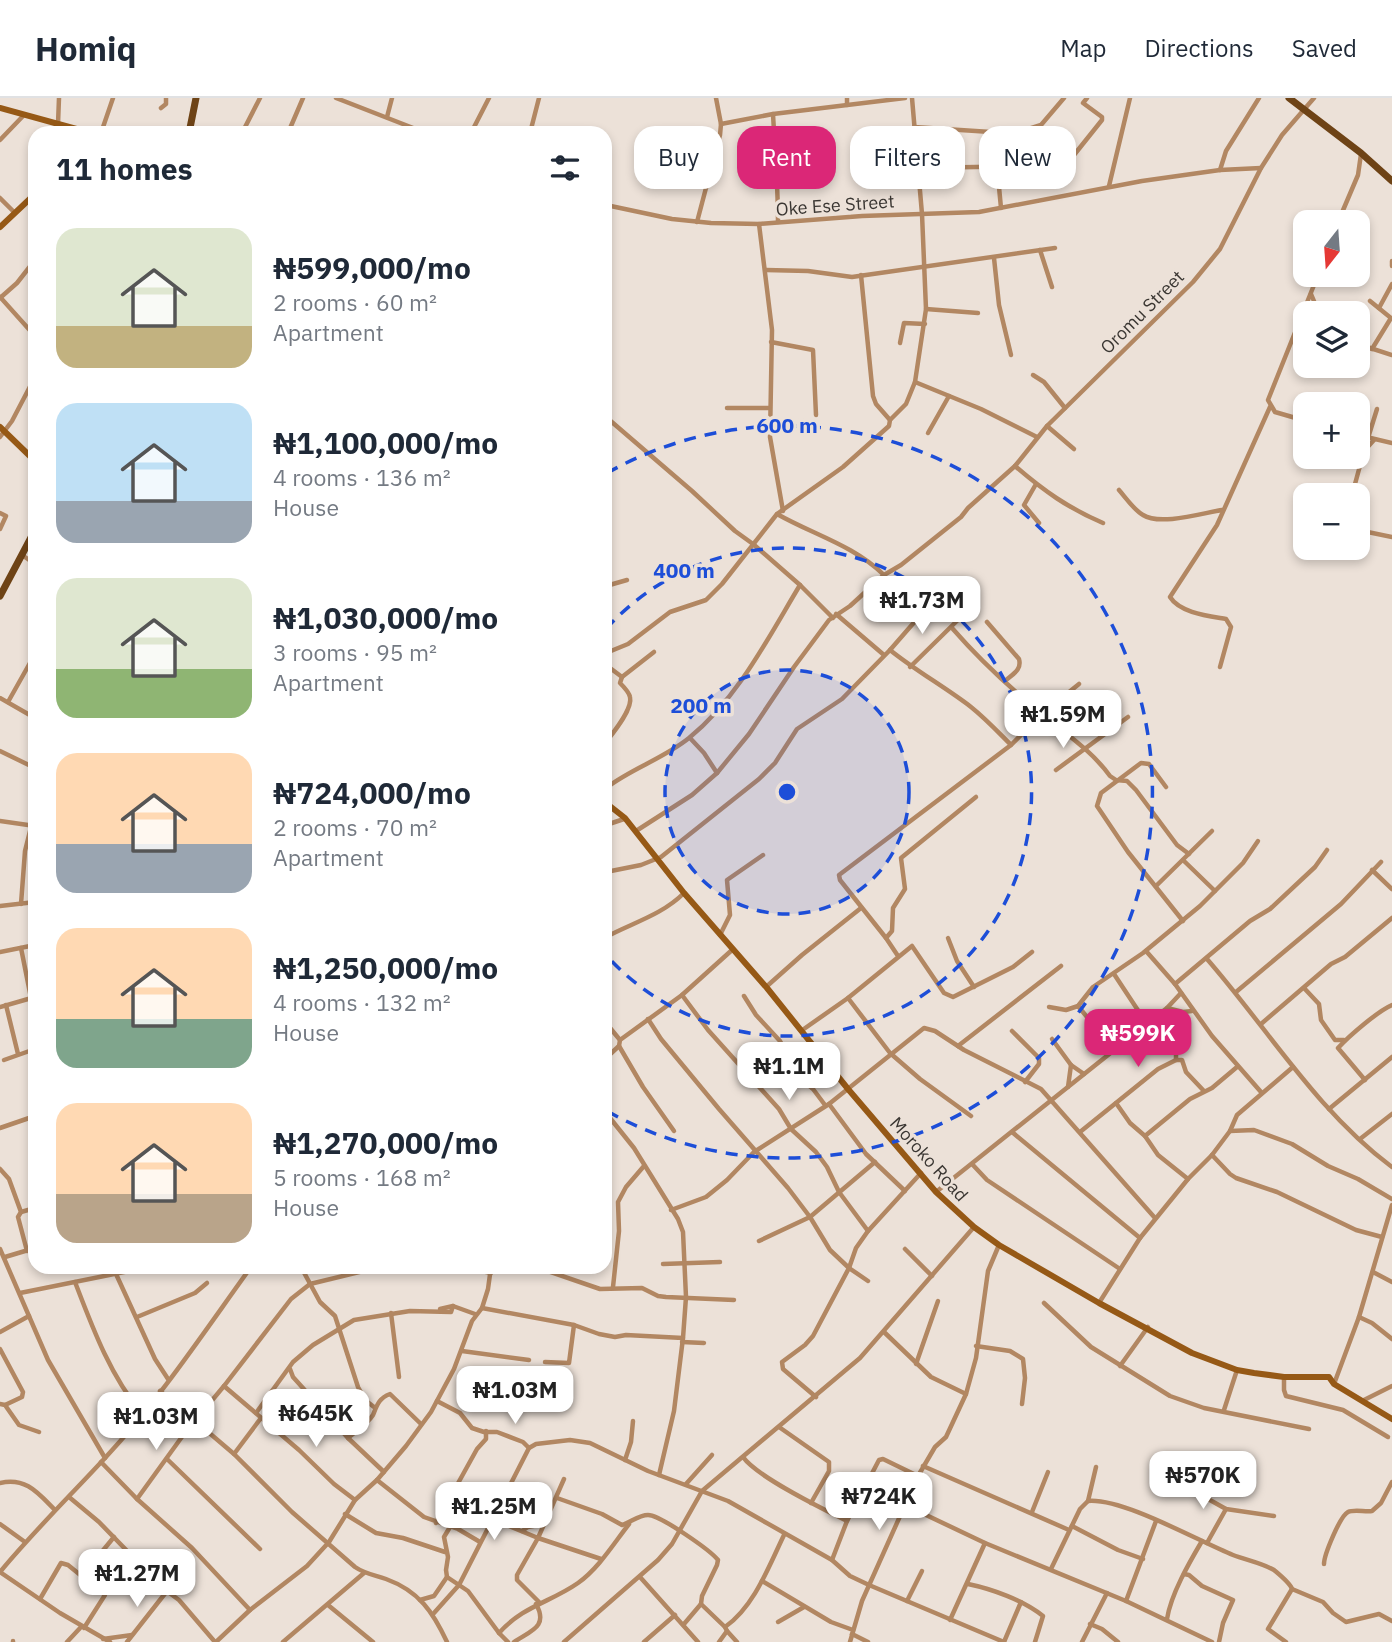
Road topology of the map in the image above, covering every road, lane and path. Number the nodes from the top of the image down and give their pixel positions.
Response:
1 (59, 98) edge
2 (113, 98) edge
3 (166, 98) edge
4 (196, 98) edge
5 (260, 98) edge
6 (303, 98) edge
7 (336, 98) edge
8 (391, 98) edge
9 (489, 98) edge
10 (539, 98) edge
11 (716, 98) edge
12 (847, 98) edge
13 (905, 98) edge
14 (912, 98) edge
15 (1065, 98) edge
16 (1087, 98) edge
17 (1130, 98) edge
18 (1259, 98) edge
19 (1289, 98) edge
20 (1314, 98) edge
21 (847, 105) junction
22 (0, 108) edge
23 (161, 108) dead end
24 (1302, 110) junction
25 (773, 114) junction
26 (24, 115) junction
27 (387, 117) junction
28 (58, 124) junction
29 (721, 124) junction
30 (65, 126) edge
31 (103, 126) edge
32 (190, 126) edge
33 (246, 126) edge
34 (291, 126) edge
35 (409, 126) edge
36 (475, 126) edge
37 (532, 126) edge
38 (914, 126) edge
39 (1038, 126) edge
40 (0, 140) edge
41 (1076, 152) edge
42 (1361, 153) junction
43 (1261, 168) junction
44 (1220, 170) junction
45 (1392, 181) edge
46 (1109, 186) junction
47 (920, 189) edge
48 (999, 189) edge
49 (0, 198) edge
50 (28, 201) edge
51 (612, 206) edge
52 (1001, 208) junction
53 (1343, 210) edge
54 (15, 213) junction
55 (922, 214) junction
56 (697, 222) junction
57 (778, 222) junction
58 (759, 224) junction
59 (0, 227) edge
60 (1055, 248) dead end
61 (1040, 250) junction
62 (994, 258) junction
63 (1392, 261) edge
64 (1392, 266) edge
65 (925, 267) junction
66 (28, 269) edge
67 (766, 270) junction
68 (861, 275) junction
69 (1392, 284) edge
70 (1052, 287) dead end
71 (1313, 287) edge
72 (1311, 293) junction
73 (0, 297) edge
74 (1314, 301) edge
75 (1370, 302) dead end
76 (1378, 308) junction
77 (926, 309) junction
78 (978, 313) dead end
79 (925, 324) junction
80 (28, 328) edge
81 (771, 342) junction
82 (900, 343) dead end
83 (1371, 349) joint
84 (1011, 355) dead end
85 (1392, 355) edge
86 (1033, 375) dead end
87 (915, 382) junction
88 (28, 390) edge
89 (949, 396) junction
90 (1270, 407) junction
91 (727, 408) dead end
92 (769, 408) junction
93 (1065, 408) junction
94 (1377, 408) dead end
95 (816, 415) dead end
96 (1293, 418) edge
97 (890, 421) junction
98 (612, 422) edge
99 (1047, 426) junction
100 (1, 432) edge
101 (928, 433) dead end
102 (1037, 437) junction
103 (1371, 439) junction
104 (1392, 443) edge
105 (1074, 449) dead end
106 (28, 455) edge
107 (1015, 466) junction
108 (1355, 483) edge
109 (1036, 484) junction
110 (1119, 490) dead end
111 (1223, 510) junction
112 (0, 513) edge
113 (780, 513) junction
114 (1039, 523) dead end
115 (1103, 523) dead end
116 (0, 529) edge
117 (1370, 532) edge
118 (1392, 537) edge
119 (28, 543) edge
120 (753, 544) junction
121 (22, 555) junction
122 (28, 559) edge
123 (884, 575) junction
124 (627, 580) dead end
125 (612, 584) edge
126 (800, 585) junction
127 (942, 585) dead end
128 (0, 596) edge
129 (964, 614) dead end
130 (834, 616) junction
131 (986, 622) dead end
132 (952, 628) junction
133 (612, 650) edge
134 (890, 650) junction
135 (654, 652) dead end
136 (884, 655) junction
137 (28, 666) edge
138 (910, 667) junction
139 (1220, 667) dead end
140 (612, 670) edge
141 (622, 677) junction
142 (1005, 681) junction
143 (1079, 684) dead end
144 (1, 699) edge
145 (8, 702) junction
146 (28, 714) edge
147 (1042, 714) junction
148 (1128, 717) dead end
149 (612, 734) edge
150 (690, 738) junction
151 (1011, 745) junction
152 (1085, 750) junction
153 (0, 751) edge
154 (28, 765) edge
155 (1056, 770) dead end
156 (718, 773) junction
157 (1116, 780) junction
158 (612, 784) edge
159 (1166, 786) dead end
160 (976, 797) dead end
161 (612, 808) edge
162 (625, 818) junction
163 (0, 821) edge
164 (612, 823) edge
165 (28, 824) edge
166 (636, 831) junction
167 (1212, 831) dead end
168 (1258, 841) dead end
169 (28, 847) edge
170 (1327, 850) dead end
171 (1189, 854) junction
172 (764, 856) dead end
173 (656, 858) junction
174 (1184, 861) junction
175 (1381, 862) dead end
176 (1372, 870) junction
177 (612, 871) edge
178 (1156, 886) junction
179 (1392, 889) edge
180 (1215, 891) junction
181 (684, 893) junction
182 (28, 903) edge
183 (21, 904) junction
184 (0, 906) edge
185 (861, 908) junction
186 (1183, 921) junction
187 (1391, 922) edge
188 (612, 934) edge
189 (720, 935) junction
190 (886, 938) junction
191 (948, 938) dead end
192 (28, 946) edge
193 (21, 948) junction
194 (732, 950) junction
195 (1146, 951) junction
196 (0, 952) edge
197 (1032, 952) dead end
198 (898, 956) junction
199 (1207, 959) junction
200 (1061, 966) dead end
201 (1114, 974) junction
202 (28, 977) edge
203 (1175, 985) junction
204 (766, 987) junction
205 (974, 987) junction
206 (1304, 987) junction
207 (1236, 992) junction
208 (1181, 993) junction
209 (682, 995) junction
210 (744, 996) dead end
211 (848, 998) junction
212 (28, 999) edge
213 (1392, 1005) edge
214 (3, 1006) edge
215 (1049, 1006) dead end
216 (1078, 1006) junction
217 (1167, 1008) junction
218 (1192, 1011) junction
219 (648, 1019) junction
220 (1147, 1024) junction
221 (1261, 1024) junction
222 (801, 1031) junction
223 (1012, 1031) dead end
224 (612, 1032) edge
225 (1052, 1039) dead end
226 (1345, 1040) junction
227 (620, 1043) junction
228 (958, 1046) junction
229 (1114, 1050) junction
230 (28, 1051) edge
231 (612, 1052) edge
232 (890, 1053) junction
233 (18, 1054) junction
234 (1392, 1058) edge
235 (1176, 1059) junction
236 (4, 1060) dead end
237 (1070, 1066) junction
238 (1237, 1067) junction
239 (1293, 1067) junction
240 (1084, 1074) junction
241 (1365, 1080) junction
242 (1025, 1082) junction
243 (1068, 1087) junction
244 (848, 1089) junction
245 (1203, 1090) junction
246 (1261, 1092) junction
247 (1052, 1100) junction
248 (1116, 1103) junction
249 (827, 1105) junction
250 (1329, 1109) junction
251 (971, 1116) dead end
252 (1391, 1116) edge
253 (28, 1119) edge
254 (612, 1121) edge
255 (0, 1128) edge
256 (791, 1129) junction
257 (674, 1131) dead end
258 (1230, 1131) junction
259 (1012, 1132) junction
260 (1080, 1132) junction
261 (1145, 1136) junction
262 (1360, 1139) junction
263 (754, 1152) junction
264 (1212, 1155) junction
265 (875, 1162) junction
266 (972, 1164) junction
267 (644, 1166) junction
268 (1392, 1167) edge
269 (0, 1169) edge
270 (921, 1173) junction
271 (1188, 1179) junction
272 (905, 1191) junction
273 (839, 1192) junction
274 (936, 1192) junction
275 (1392, 1199) edge
276 (1392, 1205) edge
277 (28, 1210) edge
278 (671, 1210) junction
279 (21, 1212) junction
280 (810, 1217) junction
281 (1155, 1218) junction
282 (974, 1227) junction
283 (868, 1231) junction
284 (1382, 1237) junction
285 (1140, 1238) junction
286 (758, 1241) dead end
287 (999, 1245) junction
288 (0, 1248) edge
289 (905, 1250) dead end
290 (27, 1251) joint
291 (5, 1257) junction
292 (720, 1262) dead end
293 (663, 1264) dead end
294 (685, 1264) junction
295 (849, 1268) junction
296 (1120, 1269) junction
297 (1373, 1272) junction
298 (116, 1274) joint
299 (246, 1274) edge
300 (305, 1274) edge
301 (351, 1274) edge
302 (490, 1274) edge
303 (561, 1274) edge
304 (932, 1276) junction
305 (868, 1281) dead end
306 (75, 1282) junction
307 (1392, 1282) edge
308 (206, 1283) dead end
309 (310, 1284) junction
310 (613, 1287) junction
311 (20, 1293) junction
312 (686, 1297) junction
313 (734, 1300) dead end
314 (938, 1301) dead end
315 (1044, 1303) dead end
316 (1099, 1303) junction
317 (482, 1308) junction
318 (391, 1313) junction
319 (475, 1314) junction
320 (29, 1316) junction
321 (137, 1317) junction
322 (1359, 1317) junction
323 (574, 1325) junction
324 (1148, 1327) junction
325 (338, 1328) junction
326 (0, 1332) edge
327 (884, 1332) junction
328 (1392, 1339) edge
329 (683, 1340) junction
330 (704, 1343) dead end
331 (976, 1346) junction
332 (0, 1349) edge
333 (462, 1351) junction
334 (529, 1360) dead end
335 (545, 1362) dead end
336 (916, 1364) junction
337 (1120, 1366) junction
338 (289, 1369) junction
339 (1237, 1370) junction
340 (293, 1377) junction
341 (398, 1377) dead end
342 (1284, 1377) junction
343 (283, 1378) junction
344 (169, 1379) junction
345 (1334, 1384) junction
346 (224, 1386) junction
347 (1392, 1386) edge
348 (160, 1391) junction
349 (966, 1394) junction
350 (816, 1397) junction
351 (1364, 1400) junction
352 (437, 1401) junction
353 (1022, 1404) dead end
354 (2, 1405) edge
355 (374, 1407) junction
356 (1224, 1410) junction
357 (256, 1413) junction
358 (142, 1414) junction
359 (261, 1418) junction
360 (1392, 1419) edge
361 (195, 1421) junction
362 (633, 1421) dead end
363 (421, 1424) junction
364 (779, 1427) junction
365 (1309, 1429) dead end
366 (486, 1431) junction
367 (39, 1433) dead end
368 (1388, 1437) dead end
369 (348, 1438) junction
370 (528, 1448) junction
371 (234, 1454) junction
372 (712, 1455) dead end
373 (743, 1457) junction
374 (167, 1459) junction
375 (103, 1460) junction
376 (625, 1460) junction
377 (923, 1466) junction
378 (1096, 1467) dead end
379 (384, 1472) junction
380 (1048, 1472) dead end
381 (659, 1475) junction
382 (918, 1476) junction
383 (564, 1479) dead end
384 (377, 1480) junction
385 (1392, 1482) edge
386 (0, 1483) edge
387 (686, 1484) junction
388 (1192, 1490) dead end
389 (702, 1491) junction
390 (69, 1497) junction
391 (557, 1498) junction
392 (137, 1499) junction
393 (355, 1500) junction
394 (1088, 1501) junction
395 (811, 1503) junction
396 (905, 1505) junction
397 (1226, 1509) junction
398 (55, 1510) junction
399 (1032, 1512) junction
400 (345, 1514) junction
401 (1274, 1516) dead end
402 (492, 1519) junction
403 (632, 1520) junction
404 (847, 1521) junction
405 (1156, 1521) junction
406 (436, 1523) junction
407 (0, 1524) edge
408 (544, 1524) junction
409 (450, 1527) junction
410 (1071, 1528) junction
411 (522, 1531) junction
412 (679, 1532) junction
413 (784, 1535) junction
414 (114, 1537) junction
415 (538, 1538) junction
416 (25, 1542) junction
417 (329, 1542) junction
418 (480, 1542) junction
419 (1204, 1542) junction
420 (985, 1543) junction
421 (260, 1549) dead end
422 (445, 1552) junction
423 (601, 1559) junction
424 (1143, 1559) junction
425 (832, 1560) junction
426 (1324, 1564) dead end
427 (1051, 1569) junction
428 (922, 1571) dead end
429 (364, 1573) junction
430 (1184, 1574) junction
431 (82, 1576) junction
432 (447, 1577) junction
433 (640, 1577) junction
434 (762, 1581) junction
435 (968, 1584) junction
436 (459, 1585) junction
437 (869, 1585) junction
438 (1292, 1589) junction
439 (167, 1591) junction
440 (1104, 1592) junction
441 (43, 1593) junction
442 (40, 1599) junction
443 (420, 1600) junction
444 (907, 1601) junction
445 (1126, 1601) junction
446 (1021, 1602) junction
447 (538, 1603) junction
448 (701, 1604) junction
449 (328, 1605) junction
450 (50, 1606) junction
451 (804, 1607) junction
452 (250, 1610) junction
453 (433, 1613) junction
454 (675, 1615) junction
455 (1167, 1619) junction
456 (950, 1620) junction
457 (1392, 1621) edge
458 (778, 1622) dead end
459 (1090, 1623) junction
460 (684, 1625) junction
461 (83, 1627) junction
462 (726, 1629) junction
463 (852, 1632) junction
464 (499, 1633) junction
465 (132, 1635) junction
466 (289, 1637) junction
467 (111, 1641) edge
468 (67, 1642) edge
469 (127, 1642) edge
470 (216, 1642) edge
471 (283, 1642) edge
472 (295, 1642) edge
473 (373, 1642) edge
474 (447, 1642) edge
475 (508, 1642) edge
476 (514, 1642) edge
477 (564, 1642) edge
478 (644, 1642) edge
479 (698, 1642) edge
480 (719, 1642) edge
481 (737, 1642) edge
482 (850, 1642) edge
483 (868, 1642) edge
484 (1004, 1642) edge
485 (1035, 1642) edge
486 (1082, 1642) edge
487 (1118, 1642) edge
488 (1212, 1642) edge
489 (1219, 1642) edge
490 (1286, 1642) edge

1 - 28 street
2 - 31 street
3 - 23 street
4 - 32 main road
5 - 33 street
6 - 34 street
7 - 27 street
8 - 27 street
9 - 36 street
10 - 37 street
11 - 29 street
12 - 21 street
13 - 21 street
14 - 38 street
15 - 39 street
16 - 41 street
17 - 46 street
18 - 44 street
19 - 24 main road
20 - 24 street, Oromu Street
21 - 25 street
22 - 26 street
24 - 42 main road
24 - 43 street, Oromu Street
25 - 29 street
25 - 57 street
26 - 28 street
26 - 40 street
27 - 35 street
28 - 30 street
29 - 56 street
42 - 45 main road
42 - 53 street
43 - 44 street, Oke Ese Street
43 - 93 street, Oromu Street
44 - 46 street, Oke Ese Street
46 - 52 street, Oke Ese Street
47 - 55 street
48 - 52 street
49 - 54 street
50 - 54 street
51 - 56 street, Oke Ese Street
52 - 55 street, Oke Ese Street
54 - 59 street
55 - 57 street, Oke Ese Street
55 - 65 street
56 - 58 street, Oke Ese Street
57 - 58 street, Oke Ese Street
58 - 67 street
60 - 61 street
61 - 62 street
61 - 70 street
62 - 65 street
62 - 84 street
63 - 64 street
65 - 68 street
65 - 77 street
66 - 73 street
67 - 68 street
67 - 81 street
68 - 97 street
69 - 76 street
71 - 72 street
72 - 74 street
72 - 90 street
73 - 80 street
75 - 76 street
76 - 83 street
77 - 78 street
77 - 79 street
79 - 82 street
79 - 87 street
81 - 92 street
81 - 95 street
83 - 85 street
86 - 93 street
87 - 89 street
87 - 97 street
88 - 100 street
89 - 101 street
89 - 102 street
90 - 96 street
90 - 111 street
91 - 92 street
92 - 113 street
93 - 99 street, Oromu Street
94 - 103 street
97 - 113 street
98 - 120 street
99 - 102 street, Oromu Street
99 - 105 street
100 - 106 street
102 - 107 street, Oromu Street
103 - 104 street
103 - 108 street
107 - 109 street
107 - 123 street, Oromu Street
109 - 114 street
109 - 115 street
110 - 111 street
111 - 139 street
112 - 116 street
113 - 120 street
113 - 123 street
117 - 118 street
119 - 121 main road
120 - 126 street
120 - 133 street
121 - 122 street
121 - 128 main road
123 - 130 street, Oromu Street
124 - 125 street
126 - 130 street
126 - 150 street
127 - 134 street
129 - 132 street
130 - 136 street
130 - 156 street, Oromu Street
131 - 142 street
132 - 138 street
132 - 142 street
134 - 136 street
134 - 138 street
135 - 141 street
136 - 173 street
137 - 145 street
138 - 151 street
140 - 141 street
141 - 149 street
142 - 147 street
143 - 147 street
144 - 145 street
145 - 146 street
147 - 151 street
147 - 152 street
148 - 152 street
150 - 156 street
150 - 158 street
151 - 185 street
152 - 155 street
152 - 157 street
153 - 154 street
156 - 166 street, Oromu Street
157 - 159 street
157 - 171 street
157 - 178 street
160 - 190 street
161 - 162 street, Moroko Road
162 - 164 street
162 - 166 street, Moroko Road
163 - 165 street
166 - 173 street, Moroko Road
167 - 171 street
168 - 180 street
169 - 183 street
170 - 199 street
171 - 174 street
172 - 189 street
173 - 177 street
173 - 181 street, Moroko Road
174 - 178 street
174 - 180 street
175 - 176 street
176 - 179 street
176 - 207 street
178 - 186 street
180 - 186 street
181 - 188 street
181 - 189 street, Moroko Road
182 - 183 street
183 - 184 street
185 - 190 street
185 - 204 street
186 - 195 street
187 - 206 street
189 - 194 street, Moroko Road
190 - 198 street
191 - 205 street
192 - 193 street
193 - 196 street
193 - 202 street
194 - 204 street, Moroko Road
194 - 209 street
195 - 201 street
195 - 203 street
197 - 205 street
198 - 205 street
198 - 211 street
199 - 203 street
199 - 207 street
200 - 228 street
201 - 216 street
201 - 220 street
203 - 208 street
204 - 222 street, Moroko Road
206 - 221 street
206 - 226 street
207 - 221 street
208 - 217 street
208 - 218 street
209 - 219 street
209 - 256 street
210 - 249 street
211 - 222 street
211 - 232 street
212 - 214 street
213 - 226 street
214 - 233 street
215 - 216 street
216 - 229 street
217 - 218 street
217 - 220 street
218 - 238 street
219 - 227 street
219 - 263 street
220 - 229 street
220 - 235 street
221 - 239 street
222 - 244 street, Moroko Road
223 - 242 street
224 - 227 street
225 - 237 street
226 - 241 street
227 - 231 street
227 - 257 street
228 - 232 street
228 - 242 street
229 - 240 street
230 - 233 street
232 - 244 street
232 - 251 street
233 - 236 street
234 - 241 street
235 - 245 street
235 - 248 street
237 - 240 street
237 - 243 street
238 - 245 street
238 - 246 street
239 - 246 street
239 - 250 street
240 - 243 street
241 - 250 street
242 - 247 street
243 - 247 street
244 - 249 street
244 - 270 street, Moroko Road
245 - 261 street
246 - 258 street
247 - 259 street
247 - 260 street
248 - 260 street
248 - 261 street
249 - 256 street
249 - 265 street
250 - 262 street
252 - 262 street
253 - 255 street
254 - 267 street
256 - 263 street
256 - 273 street
258 - 264 street
258 - 275 street
259 - 266 street
259 - 285 street
260 - 281 street
261 - 271 street
262 - 268 street
263 - 278 street
263 - 280 street
264 - 271 street
264 - 284 street
265 - 272 street
265 - 273 street
266 - 274 street
266 - 296 street
267 - 278 street
267 - 310 street
269 - 279 street
270 - 272 street
270 - 274 street, Moroko Road
271 - 281 street
272 - 283 street
273 - 280 street
273 - 283 street
274 - 282 street, Moroko Road
276 - 284 street
277 - 279 street
278 - 294 street
279 - 290 street
280 - 286 street
280 - 295 street
281 - 285 street
282 - 287 street, Moroko Road
282 - 304 street
283 - 295 street
284 - 297 street
285 - 296 street
287 - 316 street, Moroko Road
287 - 331 street
288 - 291 street
289 - 304 street
290 - 291 street
291 - 311 street
292 - 294 street
293 - 294 street
294 - 312 street
295 - 305 street
295 - 350 street
296 - 316 street
297 - 307 street
297 - 322 street
298 - 306 street
298 - 321 street
299 - 344 street
300 - 309 street
301 - 309 street
302 - 317 street
303 - 310 street
304 - 327 street
306 - 311 street
306 - 358 street
308 - 321 street
309 - 325 street
309 - 346 street
310 - 312 street
311 - 320 street
312 - 313 street
312 - 329 street
314 - 336 street
315 - 337 street
316 - 324 street, Moroko Road
317 - 319 street
317 - 323 street
318 - 319 street
318 - 325 street
318 - 341 street
319 - 333 street
320 - 326 street
320 - 375 street
321 - 344 street
322 - 328 street
322 - 345 street
323 - 329 street
323 - 335 street
324 - 337 street
324 - 339 street, Moroko Road
325 - 338 street
325 - 355 street
327 - 336 street
327 - 350 street
329 - 330 street
329 - 381 street
331 - 349 street
331 - 353 street
332 - 354 street
333 - 334 street
333 - 352 street
336 - 349 street
337 - 356 street
338 - 340 street
338 - 343 street
339 - 342 street, Moroko Road
339 - 356 street
340 - 343 street
340 - 369 street
342 - 345 street, Moroko Road
342 - 368 street
343 - 357 street
344 - 348 street
345 - 351 street
346 - 357 street
346 - 361 street
347 - 351 street
348 - 358 street
348 - 361 street
349 - 377 street
350 - 364 street
351 - 360 street
352 - 363 street
352 - 366 street
354 - 367 street
355 - 363 street
355 - 369 street
356 - 365 street
357 - 359 street
358 - 375 street
359 - 371 street
359 - 393 street
361 - 371 street
361 - 374 street
362 - 376 street
363 - 379 street
364 - 373 street
364 - 395 street
366 - 370 street
366 - 406 street
369 - 379 street
370 - 376 street
370 - 402 street
371 - 417 street
372 - 387 street
373 - 389 street
373 - 395 street
374 - 392 street
374 - 421 street
375 - 390 street
375 - 392 street
376 - 381 street
377 - 382 street
377 - 399 street
378 - 394 street
379 - 384 street
380 - 399 street
381 - 387 street
382 - 396 street
382 - 404 street
383 - 391 street
384 - 393 street
384 - 406 street
385 - 426 street
386 - 398 street
387 - 389 street
388 - 397 street
389 - 412 street
389 - 413 street
390 - 398 street
390 - 414 street
391 - 403 street
391 - 408 street
392 - 452 street
393 - 400 street
394 - 405 street
394 - 410 street
395 - 404 street
396 - 420 street
396 - 437 street
397 - 401 street
397 - 419 street
398 - 416 street
399 - 410 street
400 - 417 street
400 - 422 street
402 - 411 street
402 - 418 street
403 - 412 street
403 - 423 street
404 - 425 street
405 - 419 street
405 - 424 street
406 - 409 street
407 - 416 street
408 - 411 street
408 - 415 street
409 - 418 street
409 - 422 street
410 - 424 street
410 - 427 street
411 - 415 street
412 - 433 street
412 - 448 street
413 - 425 street
413 - 434 street
414 - 431 street
414 - 439 street
415 - 423 street
415 - 447 street
416 - 442 street
417 - 429 street
417 - 452 street
418 - 436 street
419 - 430 street
419 - 438 street
420 - 427 street
420 - 435 street
422 - 432 street
423 - 447 street
424 - 445 street
425 - 437 street
427 - 440 street
428 - 444 street
429 - 443 street
429 - 449 street
430 - 455 street
430 - 489 street
431 - 441 street
431 - 461 street
432 - 436 street
432 - 443 street
433 - 454 street
433 - 477 street
434 - 451 street
434 - 462 street
435 - 446 street
435 - 456 street
436 - 453 street
436 - 464 street
437 - 444 street
437 - 463 street
438 - 457 street
438 - 490 street
439 - 465 street
439 - 470 street
440 - 445 street
440 - 459 street
441 - 442 street
441 - 450 street
442 - 450 street
443 - 453 street
444 - 456 street
445 - 455 street
446 - 484 street
446 - 485 street
447 - 464 street
447 - 476 street
448 - 460 street
448 - 462 street
449 - 466 street
449 - 473 street
450 - 461 street
451 - 458 street
451 - 463 street
452 - 470 street
453 - 474 street
454 - 460 street
454 - 478 street
455 - 488 street
456 - 484 street
459 - 486 street
459 - 487 street
460 - 479 street
461 - 467 street
461 - 468 street
462 - 480 street
462 - 481 street
463 - 482 street
463 - 483 street
464 - 475 street
465 - 467 street
465 - 469 street
466 - 471 street
466 - 472 street

